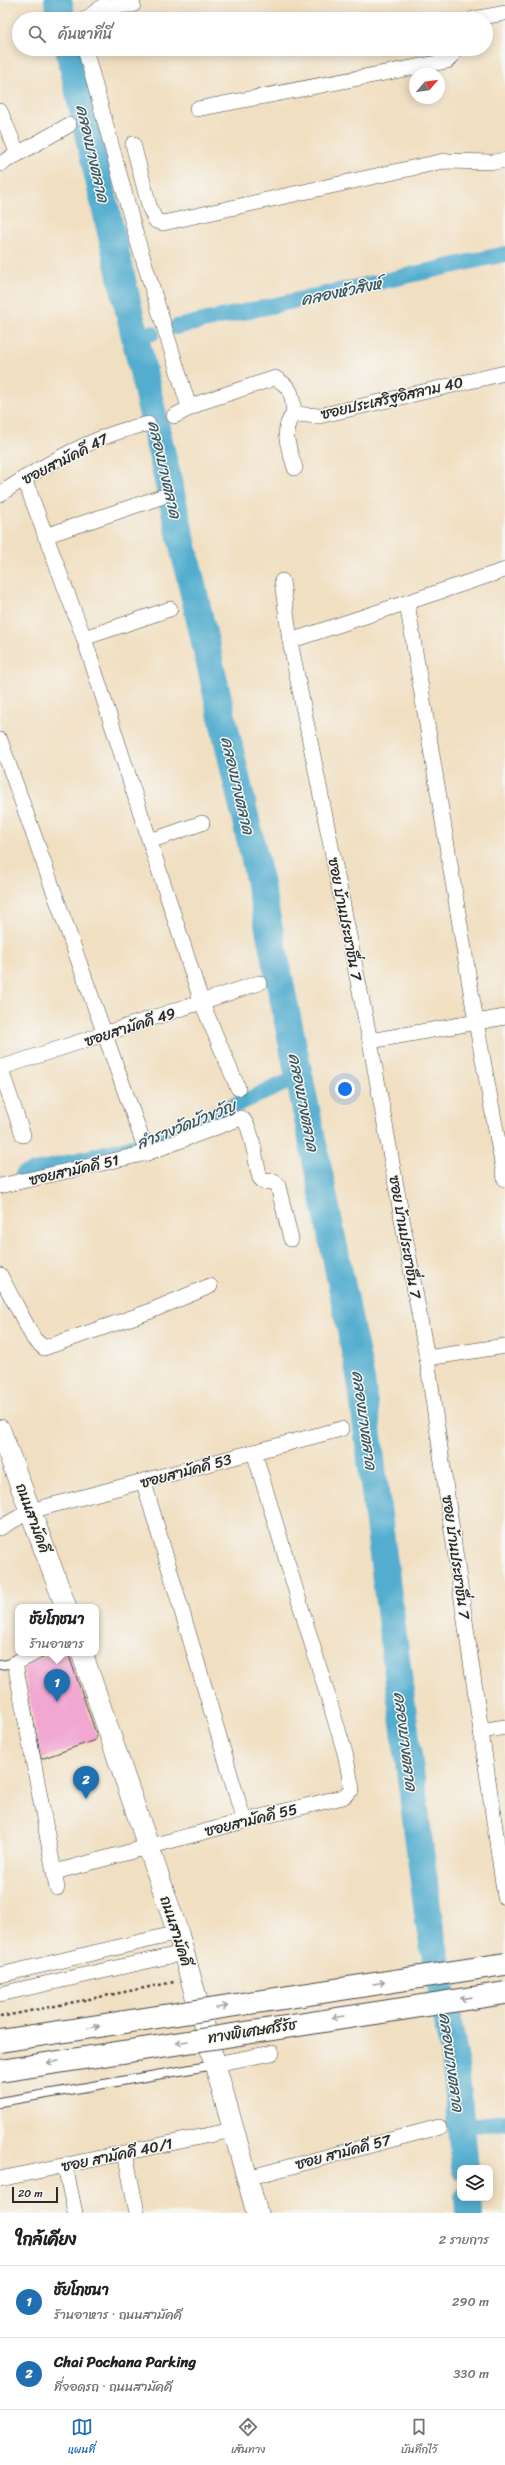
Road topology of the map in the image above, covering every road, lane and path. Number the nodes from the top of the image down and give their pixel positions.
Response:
1 (133, 5) dead end
2 (95, 12) edge
3 (505, 13) edge
4 (493, 15) edge
5 (87, 56) edge
6 (452, 56) edge
7 (197, 109) dead end
8 (0, 111) edge
9 (69, 125) dead end
10 (133, 144) dead end
11 (18, 154) junction
12 (505, 160) edge
13 (0, 164) edge
14 (505, 373) edge
15 (189, 407) junction
16 (294, 414) junction
17 (174, 416) dead end
18 (148, 424) dead end
19 (295, 468) dead end
20 (24, 478) junction
21 (0, 494) edge
22 (161, 497) dead end
23 (46, 536) junction
24 (505, 570) edge
25 (282, 581) dead end
26 (406, 603) junction
27 (170, 609) dead end
28 (84, 638) junction
29 (290, 641) junction
30 (0, 740) edge
31 (202, 823) dead end
32 (150, 840) junction
33 (259, 983) dead end
34 (202, 1003) junction
35 (505, 1017) edge
36 (476, 1022) junction
37 (104, 1035) junction
38 (370, 1041) junction
39 (0, 1068) edge
40 (238, 1088) dead end
41 (23, 1135) dead end
42 (145, 1146) junction
43 (505, 1179) edge
44 (0, 1186) edge
45 (291, 1239) dead end
46 (0, 1275) edge
47 (210, 1286) dead end
48 (505, 1346) edge
49 (427, 1358) junction
50 (341, 1429) dead end
51 (0, 1430) edge
52 (254, 1452) junction
53 (144, 1483) junction
54 (30, 1511) junction
55 (0, 1528) edge
56 (65, 1604) edge
57 (27, 1656) edge
58 (83, 1656) edge
59 (7, 1664) edge
60 (505, 1727) edge
61 (481, 1731) junction
62 (244, 1821) junction
63 (148, 1847) junction
64 (55, 1872) junction
65 (57, 1888) dead end
66 (505, 1897) edge
67 (181, 1943) junction
68 (505, 1964) edge
69 (0, 1976) edge
70 (192, 1979) junction
71 (505, 1993) edge
72 (0, 1994) edge
73 (0, 2017) edge
74 (0, 2041) edge
75 (272, 2053) dead end
76 (215, 2064) junction
77 (0, 2071) edge
78 (0, 2102) edge
79 (439, 2127) dead end
80 (233, 2130) junction
81 (125, 2153) junction
82 (65, 2166) junction
83 (247, 2178) junction
84 (0, 2180) edge
85 (75, 2213) edge
86 (137, 2213) edge
87 (257, 2213) edge

1 - 2 street
3 - 4 street
5 - 15 street
6 - 7 street
8 - 11 street
9 - 11 street
10 - 12 street
11 - 13 street
14 - 16 street, ซอยประเสริฐอิสลาม 40
15 - 16 street
15 - 17 street
16 - 19 street
18 - 20 street, ซอยสามัคคี 47
20 - 21 street, ซอยสามัคคี 47
20 - 23 street
22 - 23 street
23 - 28 street
24 - 26 street
25 - 29 street, ซอย บ้านประชาชื่น 7
26 - 29 street
26 - 36 street
27 - 28 street
28 - 32 street
29 - 38 street, ซอย บ้านประชาชื่น 7
30 - 37 street
31 - 32 street
32 - 34 street
33 - 34 street, ซอยสามัคคี 49
34 - 37 street, ซอยสามัคคี 49
34 - 40 street
35 - 36 street
36 - 38 street
36 - 43 street
37 - 39 street, ซอยสามัคคี 49
37 - 42 street
38 - 49 street, ซอย บ้านประชาชื่น 7
39 - 41 street
42 - 44 street, ซอยสามัคคี 51
42 - 45 street, ซอยสามัคคี 51
46 - 47 street
48 - 49 street
49 - 61 street, ซอย บ้านประชาชื่น 7
50 - 52 street, ซอยสามัคคี 53
51 - 54 main road, ถนนสามัคคี
52 - 53 street, ซอยสามัคคี 53
52 - 62 street, ซอยสามัคคี 55
53 - 54 street, ซอยสามัคคี 53
53 - 62 street
54 - 55 street, ซอยสามัคคี 53
54 - 56 main road, ถนนสามัคคี
57 - 59 street
58 - 63 main road, ถนนสามัคคี
59 - 64 street
60 - 61 street
61 - 66 street, ซอย บ้านประชาชื่น 7
62 - 63 street, ซอยสามัคคี 55
63 - 64 street, ซอยสามัคคี 55
63 - 67 main road, ถนนสามัคคี
64 - 65 street
67 - 69 street
67 - 70 main road, ถนนสามัคคี
67 - 72 street
74 -> 68 highway, ทางพิเศษศรีรัช, bridge
70 - 73 path
70 - 76 main road, ถนนสามัคคี
71 -> 77 highway, ทางพิเศษศรีรัช, bridge
75 - 76 street
76 - 78 lane
76 - 80 main road, ถนนสามัคคี
79 - 83 street, ซอย สามัคคี 57
80 - 81 street, ซอย สามัคคี 40/1
80 - 83 main road, ถนนสามัคคี
81 - 82 street, ซอย สามัคคี 40/1
81 - 86 street
82 - 84 street, ซอย สามัคคี 40/1
82 - 85 street
83 - 87 main road, ถนนสามัคคี

